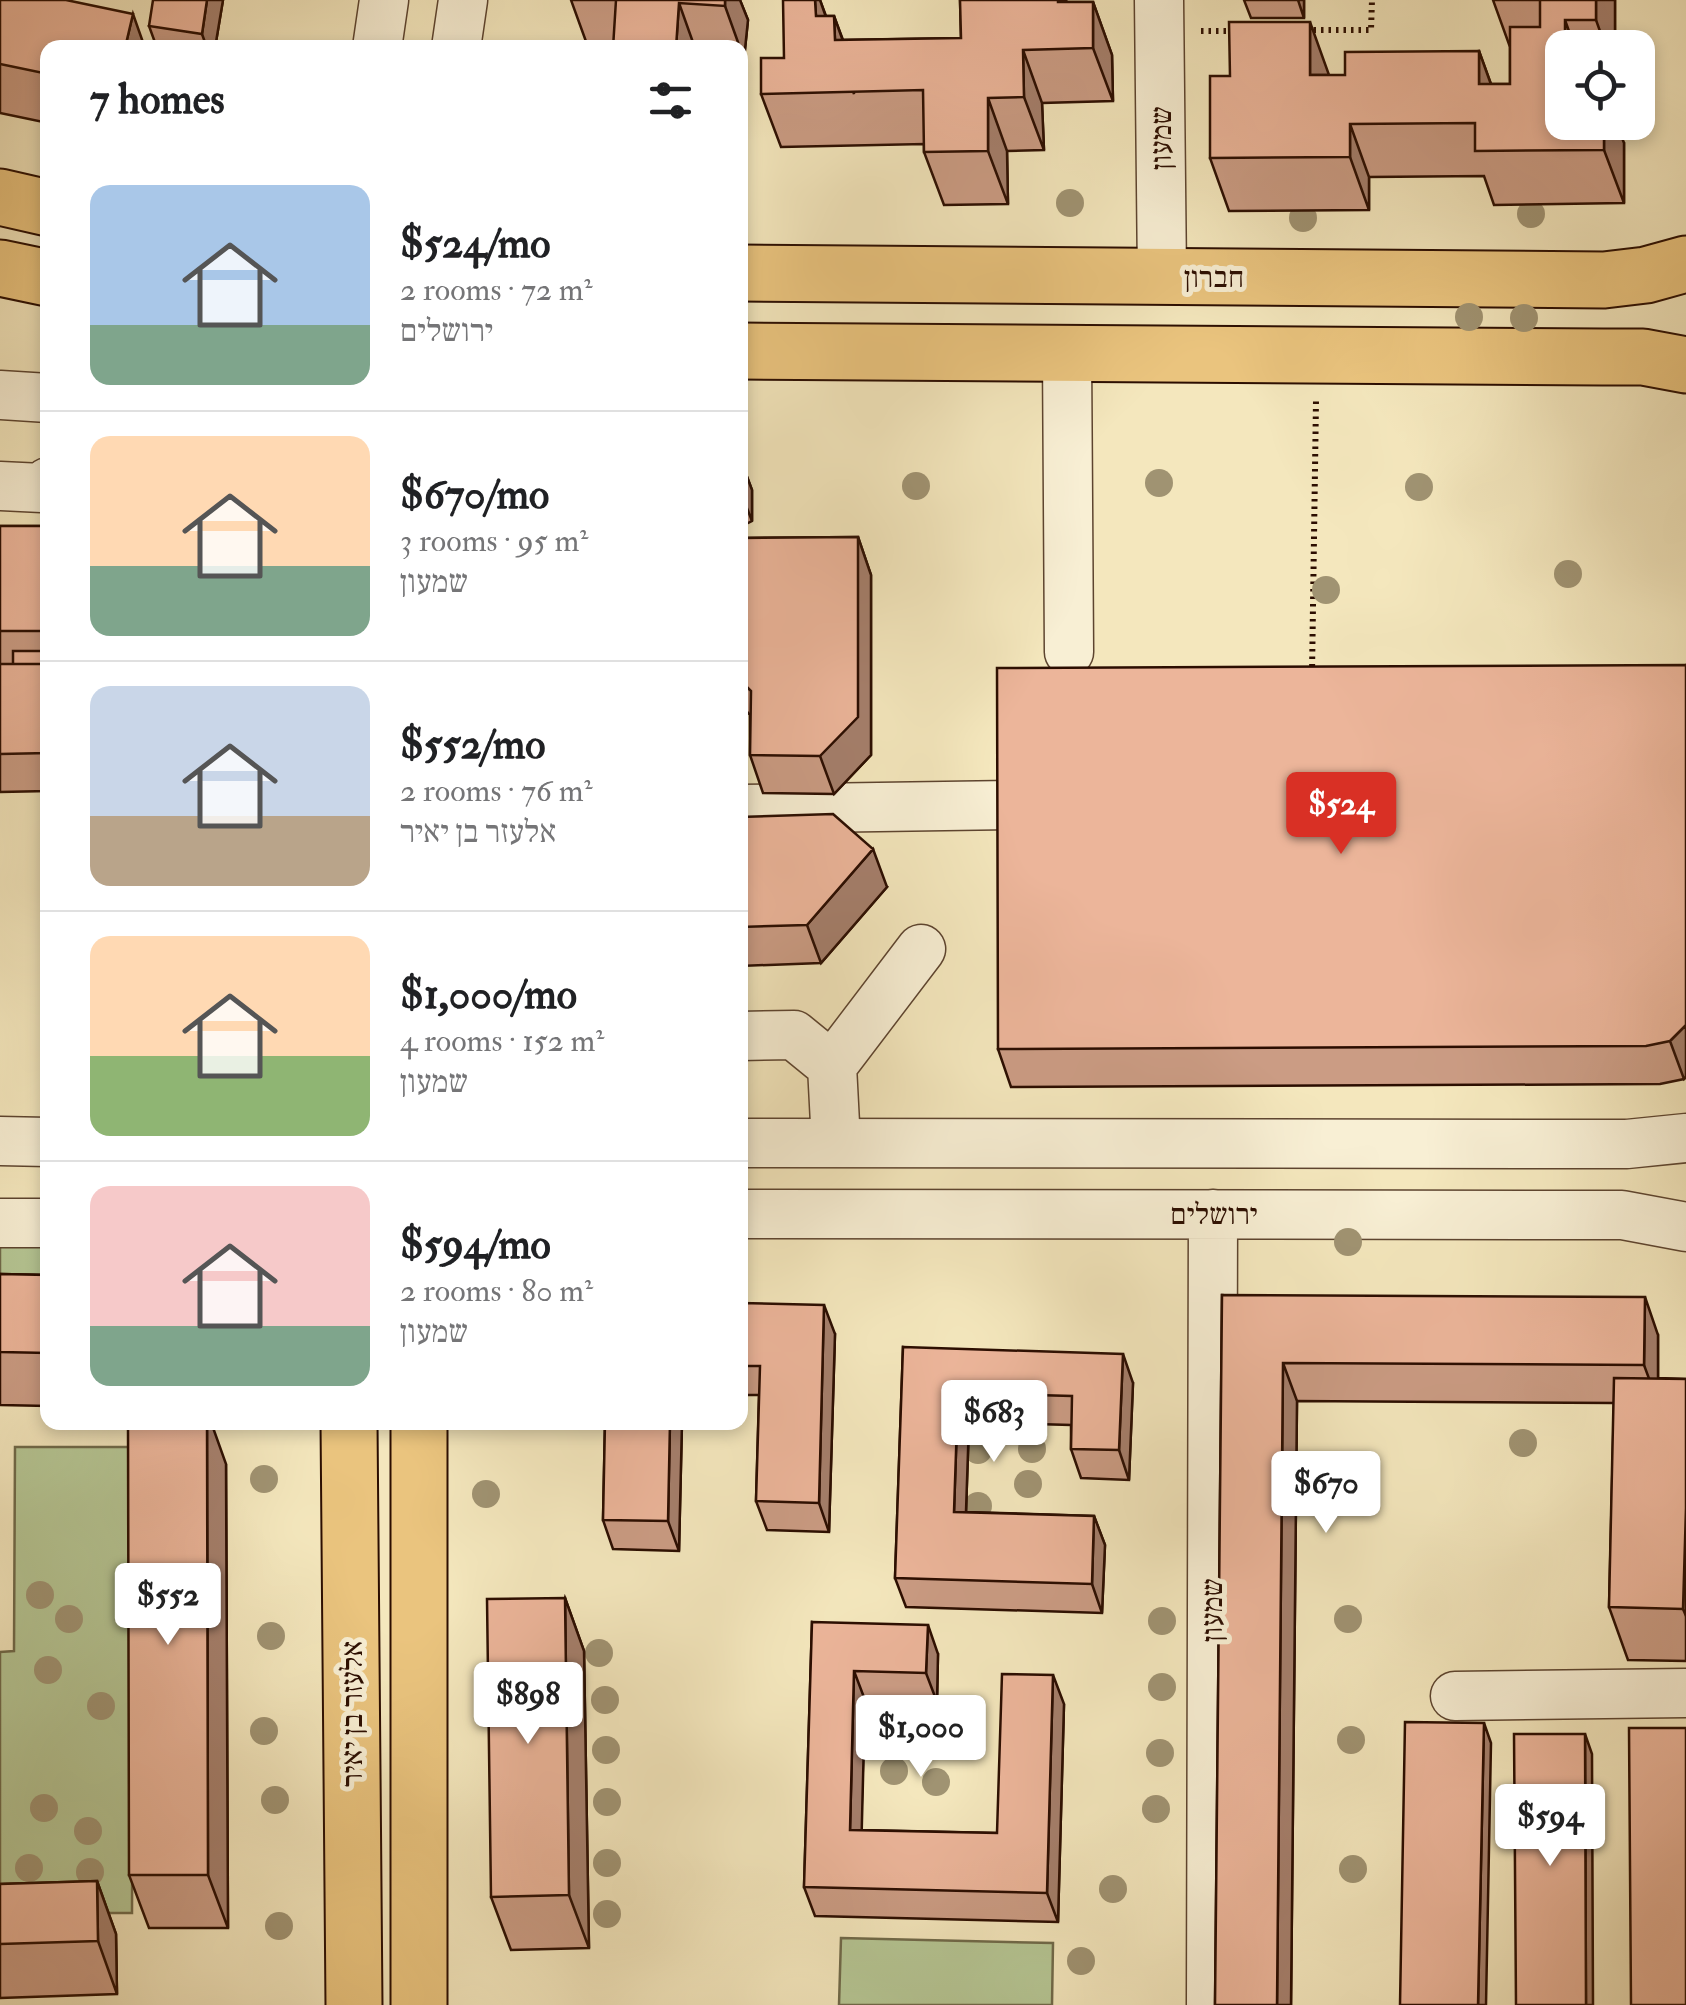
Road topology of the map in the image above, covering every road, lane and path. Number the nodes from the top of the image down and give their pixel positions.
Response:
1 (384, 0) edge
2 (462, 0) edge
3 (1372, 0) edge
4 (1160, 16) edge
5 (1295, 30) edge
6 (1237, 31) edge
7 (378, 40) edge
8 (457, 40) edge
9 (0, 197) edge
10 (40, 206) edge
11 (1686, 264) edge
12 (0, 268) edge
13 (748, 273) edge
14 (40, 276) edge
15 (1162, 276) junction
16 (748, 351) edge
17 (1067, 353) junction
18 (1317, 355) junction
19 (1686, 365) edge
20 (0, 395) edge
21 (40, 398) edge
22 (0, 486) edge
23 (40, 488) edge
24 (1069, 652) dead end
25 (1312, 687) edge
26 (1011, 805) edge
27 (748, 809) edge
28 (921, 949) dead end
29 (748, 1036) edge
30 (832, 1066) junction
31 (1686, 1138) edge
32 (0, 1142) edge
33 (40, 1142) edge
34 (748, 1143) edge
35 (836, 1143) junction
36 (748, 1214) edge
37 (1213, 1214) junction
38 (40, 1222) edge
39 (0, 1223) edge
40 (1686, 1226) edge
41 (349, 1430) edge
42 (419, 1430) edge
43 (1686, 1694) edge
44 (1455, 1696) dead end
45 (354, 2005) edge
46 (419, 2005) edge
47 (1211, 2005) edge

1 - 7 street
2 - 8 street
3 - 5 path
4 - 6 path
4 - 15 street, שמעון
9 - 10 main road
11 - 15 main road, חברון
12 - 14 main road
13 - 15 main road, חברון
16 - 17 main road
17 - 18 main road
17 - 24 street
18 - 19 main road
18 - 25 path
20 - 21 street
22 - 23 street
26 - 27 street
28 - 30 street
29 - 30 street
30 - 35 street
31 - 35 street
32 - 33 street
34 - 35 street
36 - 37 street, ירושלים
37 - 40 street, ירושלים
37 - 47 street, שמעון
38 - 39 street
41 - 45 main road, אלעזר בן יאיר
42 - 46 main road
43 - 44 street

